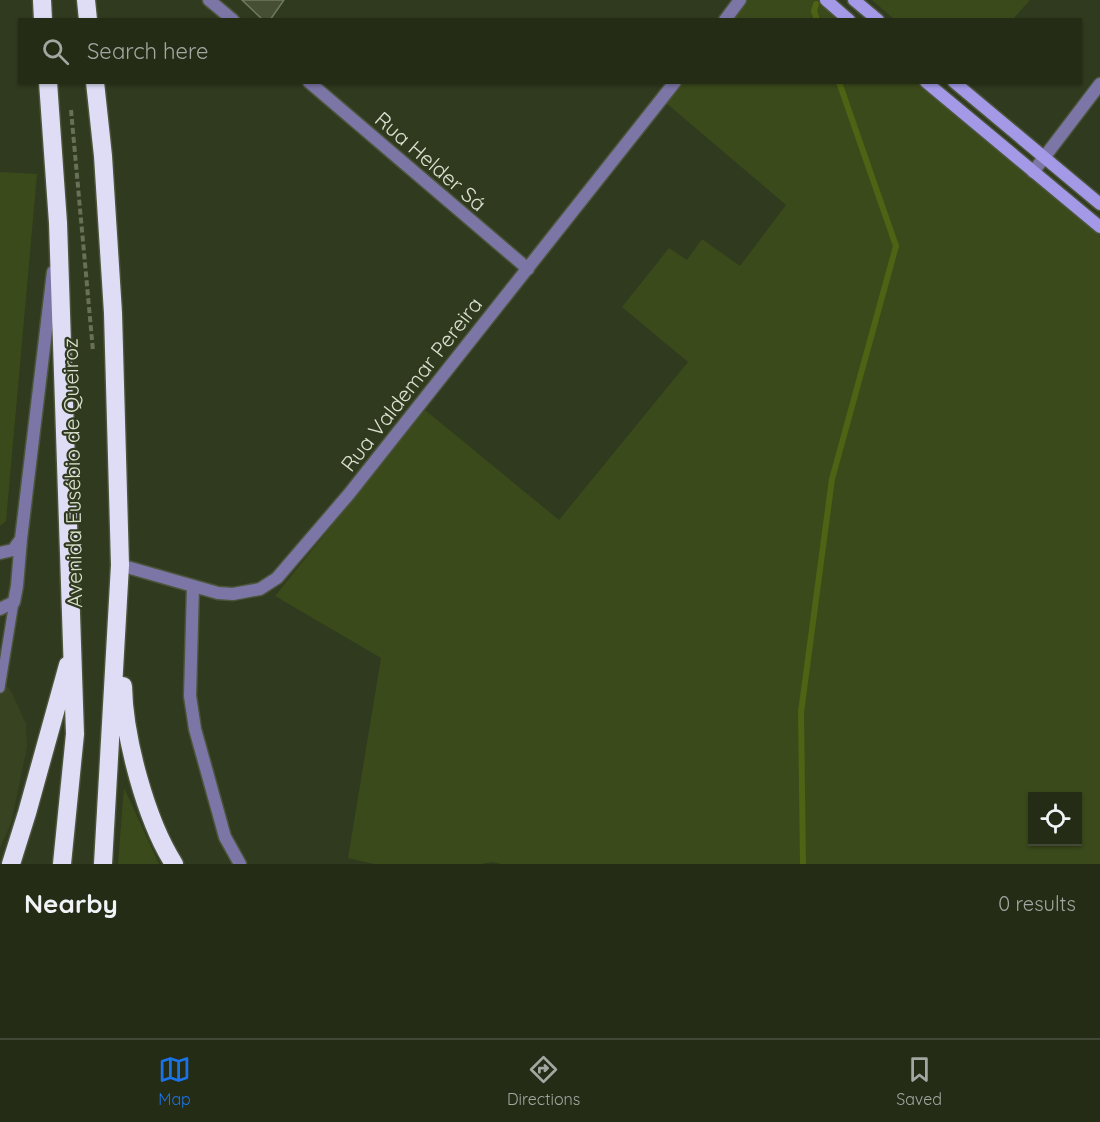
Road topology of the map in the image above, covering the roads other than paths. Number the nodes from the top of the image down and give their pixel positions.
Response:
1 (42, 0) edge
2 (86, 0) edge
3 (209, 0) edge
4 (740, 0) edge
5 (826, 0) edge
6 (854, 0) edge
7 (43, 18) edge
8 (88, 18) edge
9 (231, 18) edge
10 (726, 18) edge
11 (847, 18) edge
12 (876, 18) edge
13 (48, 84) edge
14 (95, 84) edge
15 (311, 84) edge
16 (673, 84) edge
17 (928, 84) edge
18 (956, 84) edge
19 (1100, 84) edge
20 (1044, 158) junction
21 (1033, 171) junction
22 (1100, 204) edge
23 (58, 223) junction
24 (1100, 227) edge
25 (528, 269) junction
26 (21, 539) junction
27 (0, 553) edge
28 (120, 565) junction
29 (193, 586) junction
30 (14, 602) junction
31 (0, 609) edge
32 (73, 645) junction
33 (0, 688) edge
34 (11, 864) edge
35 (62, 864) edge
36 (103, 864) edge
37 (174, 864) edge
38 (240, 864) edge

1 - 7 highway
2 - 8 highway
3 - 9 street
4 - 10 street
5 - 11 street
6 - 12 street
13 - 23 highway, Avenida Eusébio de Queiroz
14 - 28 highway, Avenida Eusébio de Queiroz
15 - 25 street, Rua Helder Sá
16 - 25 street, Rua Valdemar Pereira
17 - 21 street
18 - 20 street
19 - 20 street
20 - 21 street
20 - 22 street
21 - 24 street
23 - 26 street
23 - 32 highway, Avenida Eusébio de Queiroz
25 - 29 street, Rua Valdemar Pereira
26 - 27 street
26 - 30 street
28 - 29 street, Rua Valdemar Pereira
28 - 36 highway, Avenida Eusébio de Queiroz
28 - 37 highway
29 - 38 street
30 - 31 street
30 - 33 lane
32 - 34 highway
32 - 35 highway, Avenida Eusébio de Queiroz

